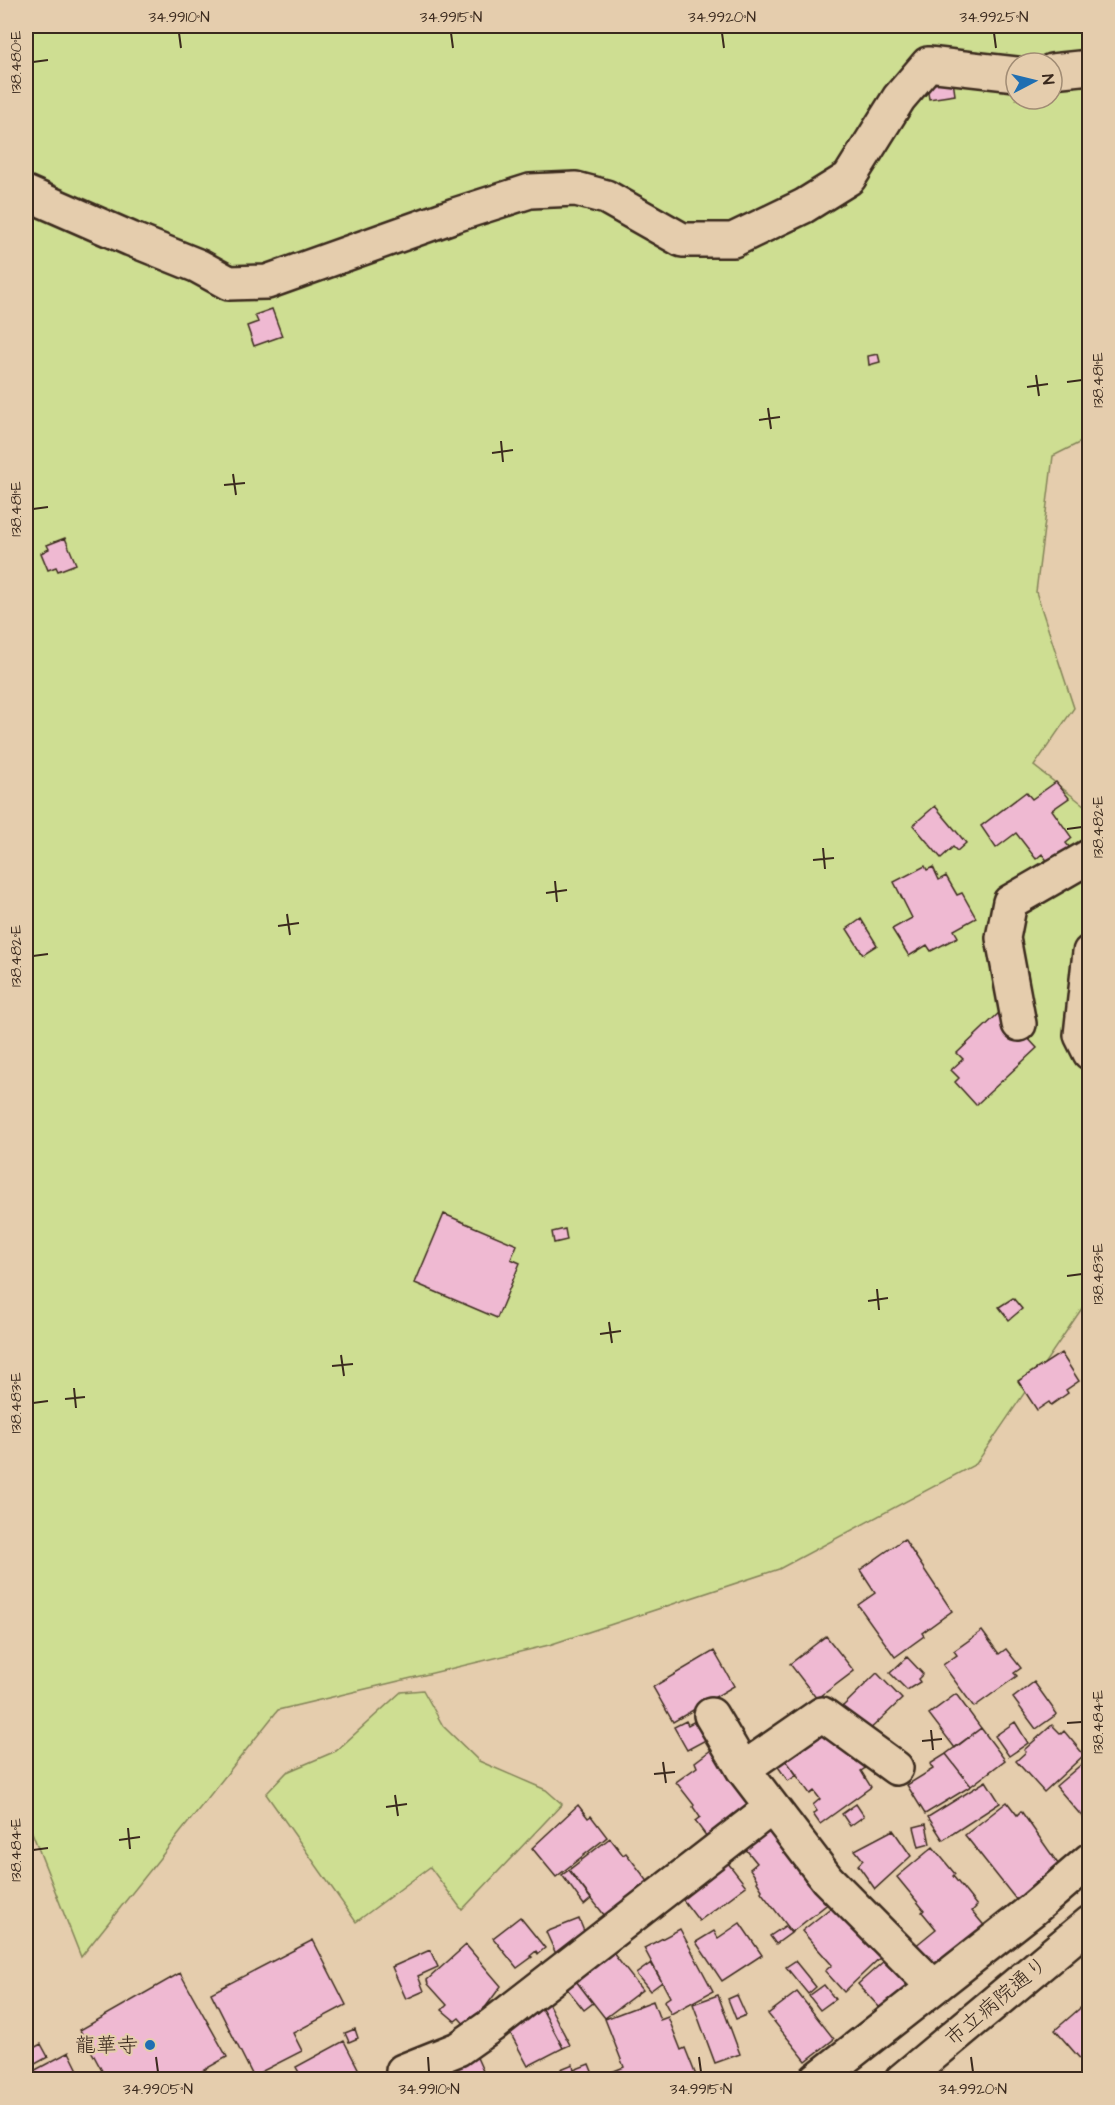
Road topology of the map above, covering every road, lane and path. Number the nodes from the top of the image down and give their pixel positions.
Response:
1 (1089, 67) edge
2 (1064, 70) edge
3 (1004, 73) edge
4 (26, 193) edge
5 (1089, 856) edge
6 (1089, 952) edge
7 (1019, 1024) dead end
8 (1089, 1053) edge
9 (711, 1715) dead end
10 (896, 1768) dead end
11 (743, 1769) junction
12 (772, 1807) junction
13 (1089, 1860) edge
14 (1089, 1923) edge
15 (934, 1987) junction
16 (405, 2079) edge
17 (816, 2079) edge
18 (902, 2079) edge

1 - 2 street
3 - 4 street
5 - 7 street
6 - 8 street
9 - 11 street
10 - 11 street
11 - 12 street
12 - 15 street
12 - 16 street
13 - 15 street
14 - 18 street, 市立病院通り
15 - 17 street

